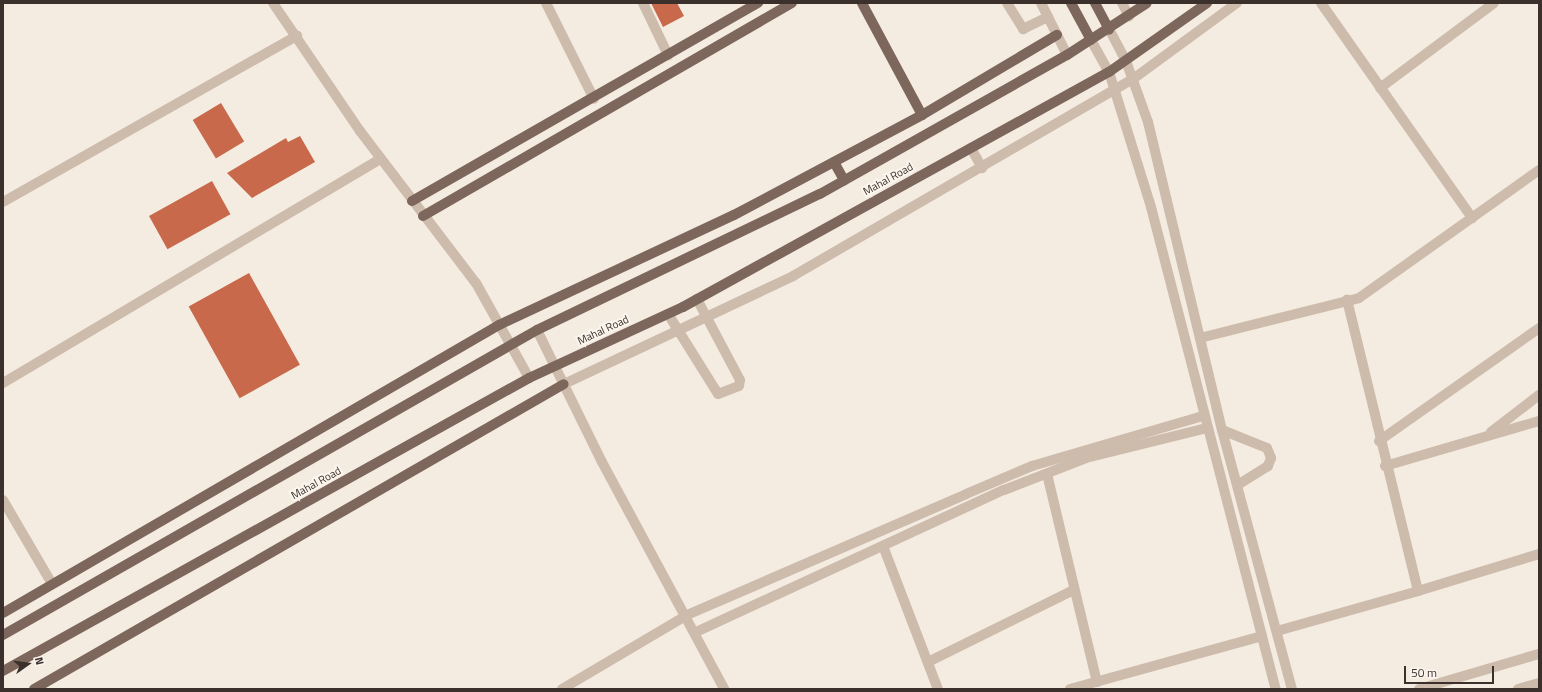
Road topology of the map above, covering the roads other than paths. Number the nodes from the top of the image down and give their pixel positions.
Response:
1 (274, 3) edge
2 (546, 3) edge
3 (644, 3) edge
4 (758, 3) edge
5 (792, 3) edge
6 (862, 3) edge
7 (1007, 3) edge
8 (1041, 3) edge
9 (1071, 3) edge
10 (1095, 3) edge
11 (1122, 3) edge
12 (1147, 3) edge
13 (1207, 3) edge
14 (1237, 3) edge
15 (1321, 3) edge
16 (1494, 3) edge
17 (1129, 16) junction
18 (1048, 17) junction
19 (1109, 29) junction
20 (1057, 35) junction
21 (297, 36) junction
22 (1091, 40) junction
23 (668, 55) junction
24 (1067, 55) junction
25 (1126, 62) junction
26 (1109, 72) junction
27 (1133, 79) junction
28 (1380, 88) junction
29 (1114, 90) junction
30 (594, 99) junction
31 (922, 115) junction
32 (971, 148) junction
33 (381, 159) junction
34 (834, 162) junction
35 (982, 168) junction
36 (1539, 170) edge
37 (844, 180) junction
38 (412, 201) junction
39 (3, 202) edge
40 (423, 216) junction
41 (1472, 218) junction
42 (697, 299) junction
43 (1347, 300) junction
44 (668, 314) junction
45 (706, 318) junction
46 (499, 325) junction
47 (1539, 328) edge
48 (536, 330) junction
49 (678, 331) junction
50 (1200, 338) junction
51 (511, 344) junction
52 (555, 365) junction
53 (529, 378) junction
54 (3, 383) edge
55 (564, 384) junction
56 (1539, 395) edge
57 (1203, 416) junction
58 (1539, 421) edge
59 (1207, 428) junction
60 (1222, 430) junction
61 (1488, 435) junction
62 (1379, 441) junction
63 (1385, 466) junction
64 (1047, 474) junction
65 (1237, 484) junction
66 (3, 500) edge
67 (883, 546) junction
68 (1539, 554) edge
69 (52, 584) junction
70 (1074, 590) junction
71 (1418, 591) junction
72 (3, 613) edge
73 (687, 615) junction
74 (1277, 631) junction
75 (696, 632) junction
76 (3, 636) edge
77 (1262, 636) junction
78 (1539, 654) edge
79 (928, 662) junction
80 (3, 671) edge
81 (1097, 682) junction
82 (1539, 683) edge
83 (34, 689) edge
84 (562, 689) edge
85 (724, 689) edge
86 (938, 689) edge
87 (1070, 689) edge
88 (1276, 689) edge
89 (1292, 689) edge
90 (1419, 689) edge
91 (1518, 689) edge

1 - 21 street
2 - 30 street
3 - 23 street
4 - 23 main road
5 - 40 main road
6 - 31 main road
7 - 18 street
8 - 18 street
9 - 22 main road
10 - 19 main road
11 - 17 street
12 - 17 main road, Mahal Road
13 - 25 main road, Mahal Road
14 - 27 street
15 - 28 street
16 - 28 street
17 - 19 main road, Mahal Road
18 - 20 street
19 - 22 main road, Mahal Road
19 - 25 street
20 - 24 street
20 - 31 main road
21 - 33 street
21 - 39 street
22 - 24 main road, Mahal Road
22 - 26 street
23 - 30 main road
24 - 37 main road, Mahal Road
25 - 26 main road, Mahal Road
25 - 27 street
26 - 29 street
26 - 32 main road, Mahal Road
27 - 29 street
27 - 50 street
28 - 41 street
29 - 35 street
29 - 57 street
30 - 38 main road
31 - 34 main road
32 - 35 street
32 - 42 main road, Mahal Road
33 - 38 street
33 - 54 street
34 - 37 main road
34 - 46 main road
35 - 45 street
36 - 41 street
37 - 48 main road, Mahal Road
38 - 40 street
40 - 46 street
41 - 43 street
42 - 44 main road, Mahal Road
42 - 45 street
43 - 50 street
43 - 62 street
44 - 49 street
44 - 52 main road, Mahal Road
45 - 49 street
45 - 49 street
46 - 51 street
46 - 69 main road
47 - 62 street
48 - 51 main road, Mahal Road
48 - 52 street
49 - 55 street
50 - 60 street
51 - 53 street
51 - 76 main road, Mahal Road
52 - 53 main road, Mahal Road
52 - 55 street
53 - 80 main road, Mahal Road
55 - 73 street
55 - 83 main road
56 - 61 street
57 - 59 street
57 - 73 street
58 - 61 street
59 - 64 street
59 - 77 street
60 - 65 street
60 - 65 street
61 - 63 street
62 - 63 street
63 - 71 street
64 - 67 street
64 - 70 street
65 - 74 street
66 - 69 street
67 - 75 street
67 - 79 street
68 - 71 street
69 - 72 main road
70 - 79 street
70 - 81 street
71 - 74 street
73 - 75 street
73 - 84 street
74 - 89 street
75 - 85 street
77 - 81 street
77 - 88 street
78 - 90 street
79 - 86 street
81 - 87 street
82 - 91 street

